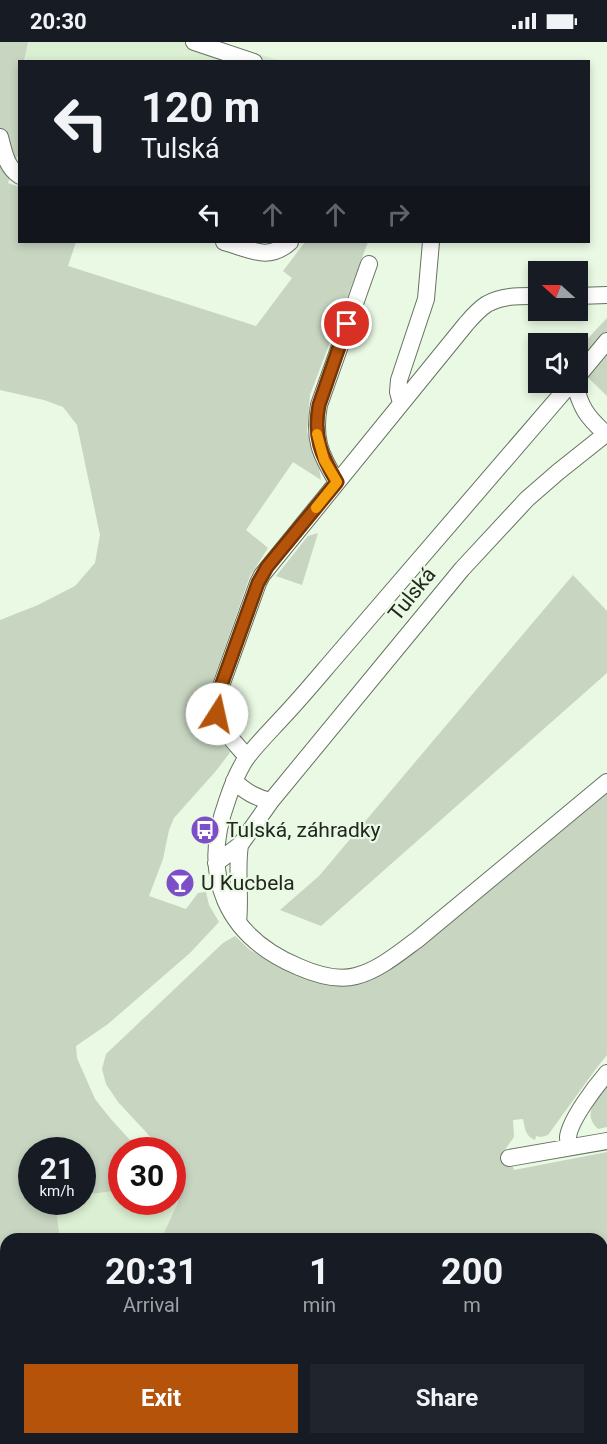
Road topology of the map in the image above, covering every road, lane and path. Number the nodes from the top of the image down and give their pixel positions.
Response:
1 (194, 42) edge
2 (248, 60) edge
3 (0, 137) edge
4 (18, 175) edge
5 (227, 243) edge
6 (289, 243) edge
7 (431, 243) edge
8 (369, 264) dead end
9 (528, 296) edge
10 (588, 296) edge
11 (607, 296) edge
12 (607, 341) edge
13 (588, 364) edge
14 (564, 393) edge
15 (576, 393) edge
16 (401, 403) junction
17 (606, 433) edge
18 (337, 482) junction
19 (247, 757) junction
20 (234, 782) junction
21 (607, 782) edge
22 (271, 801) junction
23 (240, 845) junction
24 (216, 863) junction
25 (238, 922) junction
26 (607, 1074) edge
27 (607, 1141) edge
28 (569, 1147) junction
29 (509, 1158) dead end

1 - 2 street
3 - 4 street
5 - 6 street
7 - 16 street
8 - 18 street
9 - 16 street
10 - 11 street
12 - 13 street
14 - 19 street, Tulská
15 - 17 street, Tulská
16 - 18 street
17 - 22 street, Tulská
18 - 19 street
19 - 20 street, Tulská
20 - 22 street
20 - 24 street, Tulská
21 - 25 street, Tulská
22 - 23 street, Tulská
23 - 24 street, Tulská
23 - 25 street
24 - 25 street, Tulská
26 - 28 street
27 - 28 street
28 - 29 street

